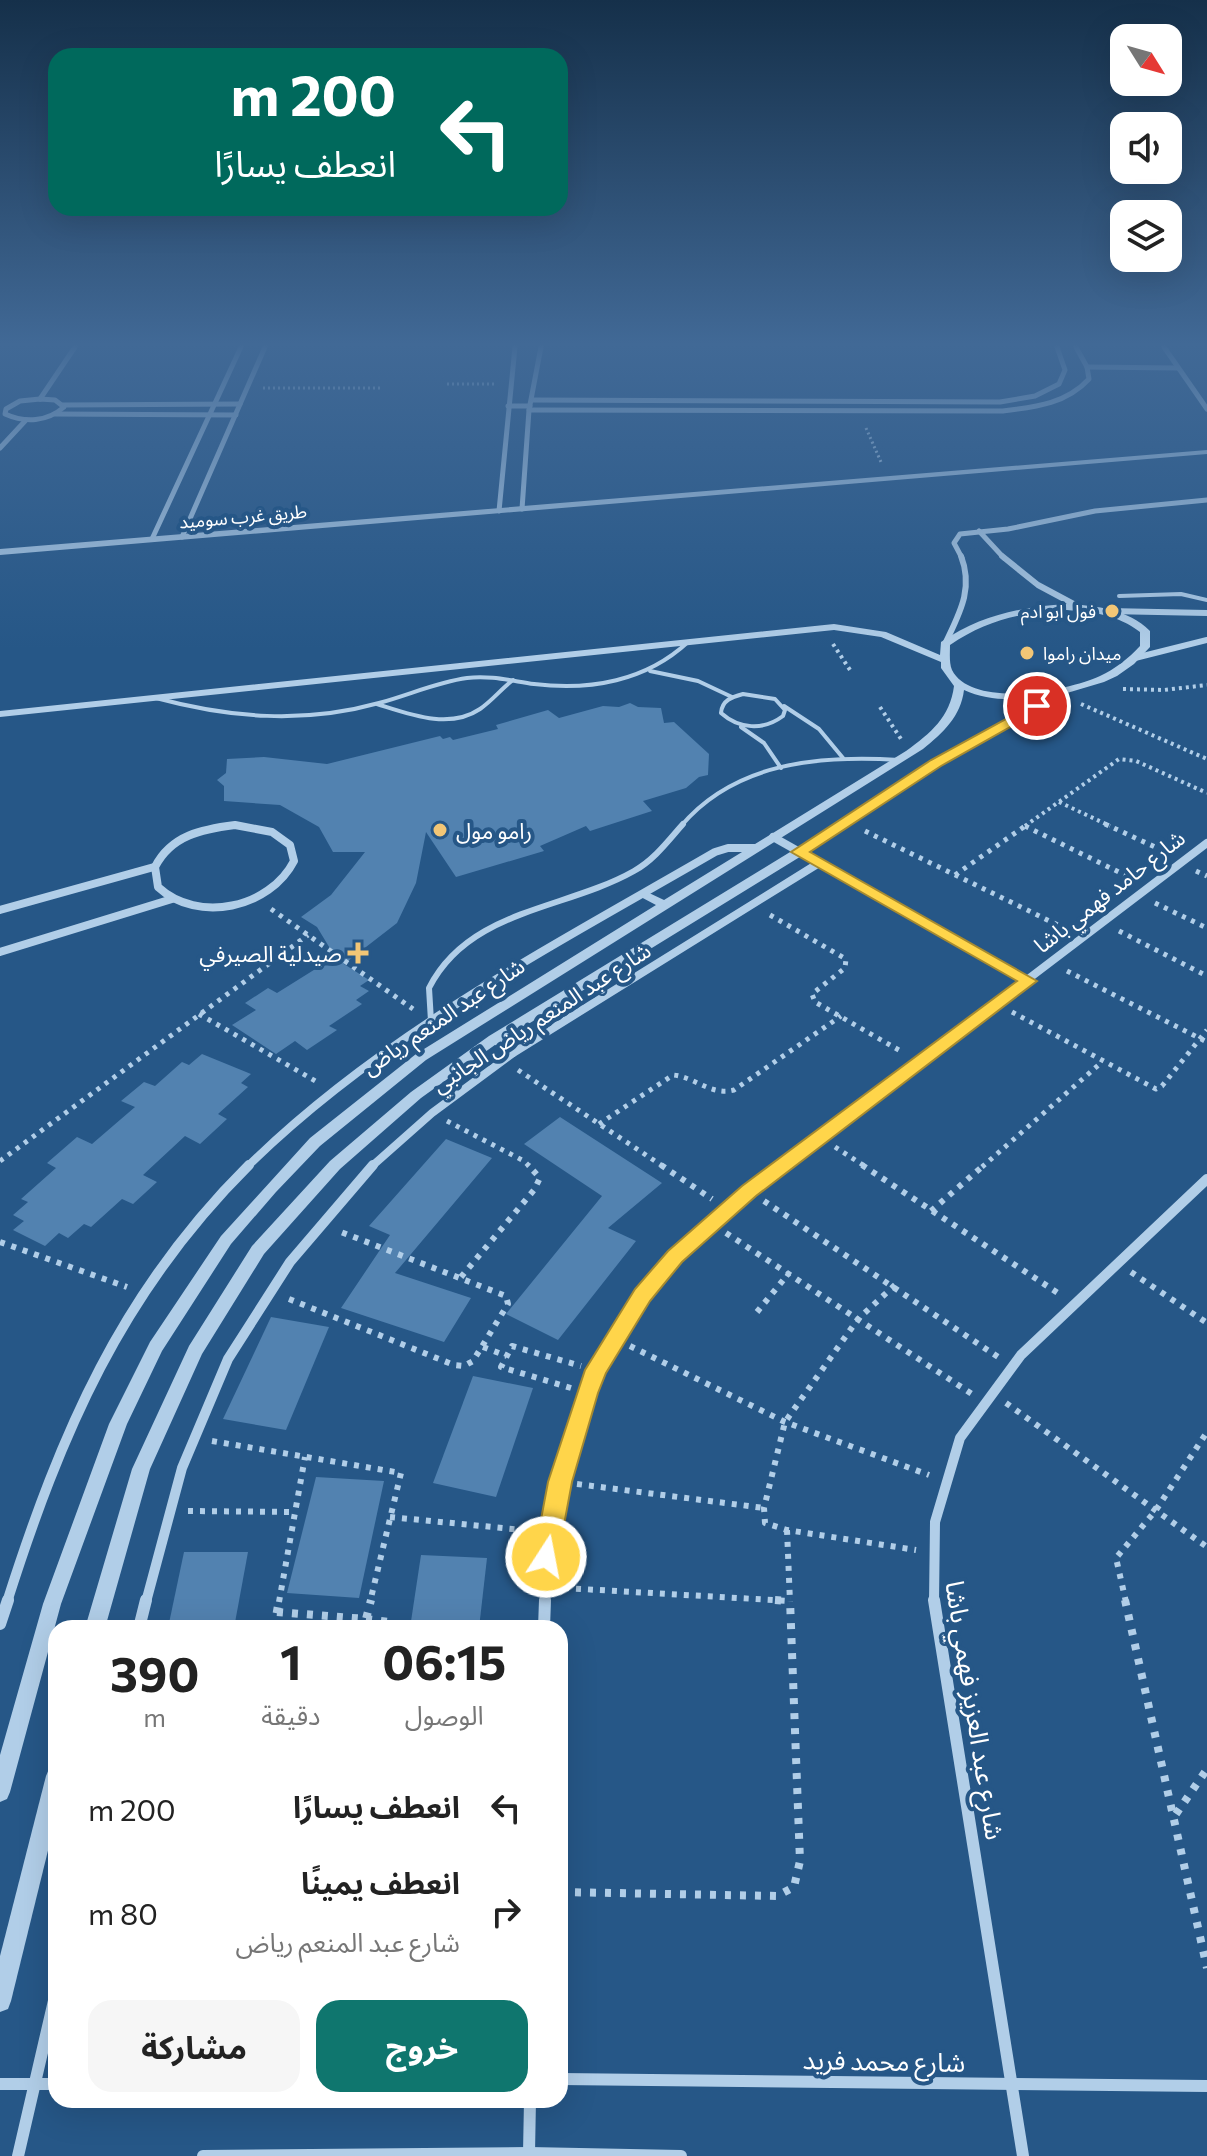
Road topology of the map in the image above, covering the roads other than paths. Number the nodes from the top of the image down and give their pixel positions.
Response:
1 (194, 448) edge
2 (222, 448) edge
3 (504, 448) edge
4 (527, 448) edge
5 (1207, 452) edge
6 (1207, 500) edge
7 (522, 509) junction
8 (499, 511) junction
9 (979, 531) junction
10 (182, 537) junction
11 (152, 539) junction
12 (0, 552) edge
13 (1119, 596) dead end
14 (1207, 600) edge
15 (1082, 608) junction
16 (1104, 611) junction
17 (1207, 613) edge
18 (1207, 640) edge
19 (689, 641) junction
20 (945, 644) junction
21 (1135, 658) junction
22 (942, 659) junction
23 (476, 663) junction
24 (650, 671) junction
25 (477, 677) junction
26 (513, 680) junction
27 (959, 686) junction
28 (1060, 693) junction
29 (152, 697) junction
30 (732, 697) junction
31 (377, 704) junction
32 (781, 704) junction
33 (0, 714) edge
34 (734, 723) junction
35 (904, 756) junction
36 (843, 758) junction
37 (781, 768) junction
38 (773, 837) junction
39 (1207, 843) edge
40 (756, 848) junction
41 (799, 852) junction
42 (819, 863) junction
43 (154, 867) junction
44 (643, 895) junction
45 (172, 899) junction
46 (665, 905) junction
47 (0, 910) edge
48 (0, 952) edge
49 (1029, 981) junction
50 (431, 1021) junction
51 (494, 1039) junction
52 (513, 1053) junction
53 (1207, 1179) edge
54 (97, 1620) edge
55 (141, 1620) edge
56 (544, 1620) edge
57 (0, 1622) edge
58 (0, 1792) edge
59 (48, 1808) edge
60 (0, 2001) edge
61 (48, 2027) edge
62 (568, 2079) edge
63 (0, 2084) edge
64 (35, 2084) junction
65 (48, 2084) edge
66 (1012, 2086) junction
67 (1207, 2086) edge
68 (530, 2108) edge
69 (529, 2153) junction
70 (567, 2155) edge
71 (18, 2156) edge
72 (203, 2156) edge
73 (681, 2156) edge
74 (1023, 2156) edge

1 - 11 street
2 - 10 street
3 - 8 street
4 - 7 street
5 - 7 street, طريق غرب سوميد
6 - 9 street
7 - 8 street, طريق غرب سوميد
8 - 10 street, طريق غرب سوميد
9 - 15 street
9 - 20 street
10 - 11 street, طريق غرب سوميد
11 - 12 street, طريق غرب سوميد
13 - 14 lane
15 - 16 street
15 - 20 street
16 - 17 street
16 - 21 street
18 - 21 street
19 - 22 street
19 - 23 street
19 - 24 lane
20 - 22 street
21 - 28 street
22 - 27 street
23 - 25 lane
23 - 29 street
24 - 26 lane
24 - 30 lane
25 - 26 lane
25 - 31 lane
26 - 31 lane
27 - 28 street
27 - 35 street, شارع عبد المنعم رياض
28 - 41 street
29 - 31 lane
29 - 33 street
30 - 32 lane
30 - 34 lane
32 - 34 lane
32 - 36 lane
34 - 37 lane
35 - 36 lane
35 - 38 street, شارع عبد المنعم رياض
36 - 37 lane
37 - 50 lane
38 - 40 street, شارع عبد المنعم رياض
38 - 41 street
39 - 49 street, شارع حامد فهمي باشا
40 - 44 street
40 - 46 street, شارع عبد المنعم رياض
41 - 42 street
41 - 51 street
42 - 49 street
42 - 52 street, شارع عبد المنعم رياض الجانبي
43 - 45 street
43 - 45 street
43 - 47 street
44 - 46 street
44 - 50 street
45 - 48 street
46 - 58 street, شارع عبد المنعم رياض
49 - 56 street, شارع حامد فهمي باشا
50 - 57 street
51 - 52 street
51 - 54 street
52 - 55 street, شارع عبد المنعم رياض الجانبي
53 - 66 street, شارع عبد العزيز فهمي باشا
59 - 60 street
61 - 64 street
62 - 66 street, شارع محمد فريد
63 - 64 street
64 - 65 street
64 - 71 street
66 - 67 street, شارع محمد فريد
66 - 74 street, شارع عبد العزيز فهمي باشا
68 - 69 street
69 - 70 street
69 - 72 street
70 - 73 street

